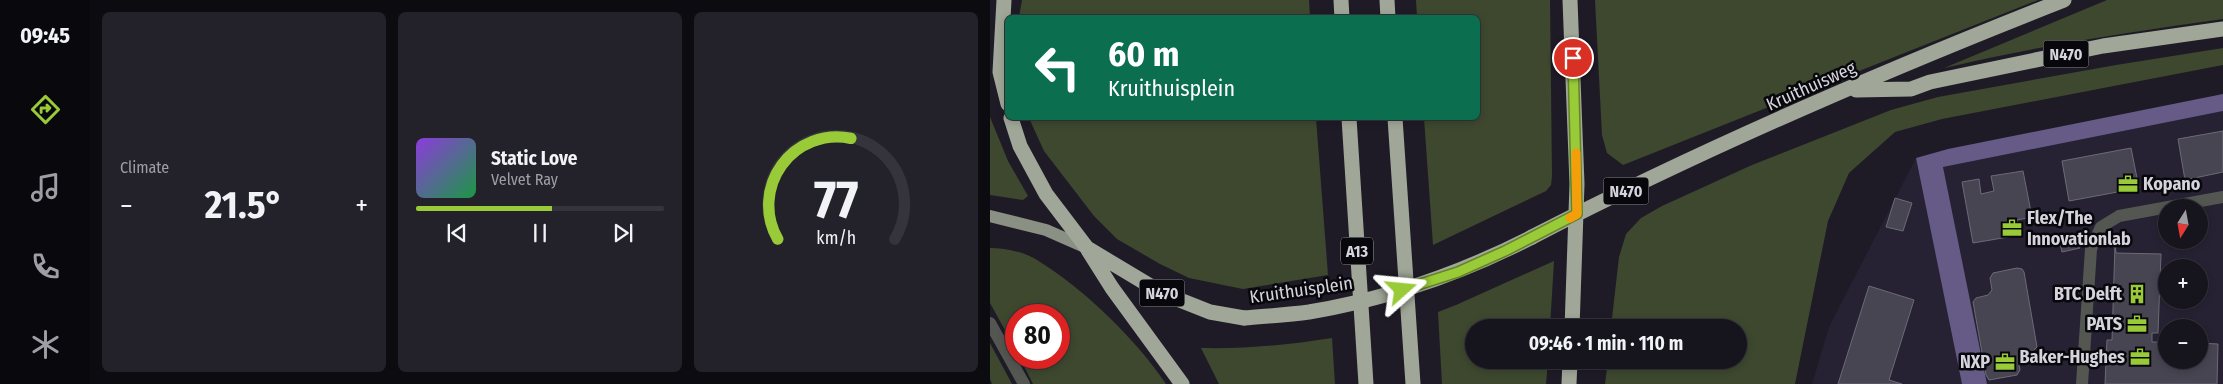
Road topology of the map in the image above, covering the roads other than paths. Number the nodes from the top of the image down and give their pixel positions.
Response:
1 (1004, 0) edge
2 (1341, 0) edge
3 (1387, 0) edge
4 (1570, 0) edge
5 (2064, 0) edge
6 (1342, 15) edge
7 (1388, 15) edge
8 (2223, 29) edge
9 (1846, 90) junction
10 (1005, 92) edge
11 (1012, 120) edge
12 (1349, 120) edge
13 (1395, 120) edge
14 (2223, 197) edge
15 (1577, 214) junction
16 (990, 216) edge
17 (1087, 248) junction
18 (1572, 319) edge
19 (990, 323) edge
20 (1570, 369) edge
21 (1024, 384) edge
22 (1182, 384) edge
23 (1366, 384) edge
24 (1413, 384) edge
25 (1569, 384) edge
26 (2082, 384) edge

1 - 10 highway
2 - 6 highway
3 - 7 highway
4 - 15 highway, N470
5 - 9 highway, Kruithuisweg / N470
8 - 9 highway, N470
9 - 15 highway, Kruithuisweg / N470
11 - 17 highway, Kruithuisplein / N470
12 - 23 highway, A13
13 - 24 highway
14 - 26 street
15 - 17 highway, Kruithuisplein / N470, bridge
15 - 18 highway
16 - 17 main road, N470
17 - 22 highway
19 - 21 street
20 - 25 highway

